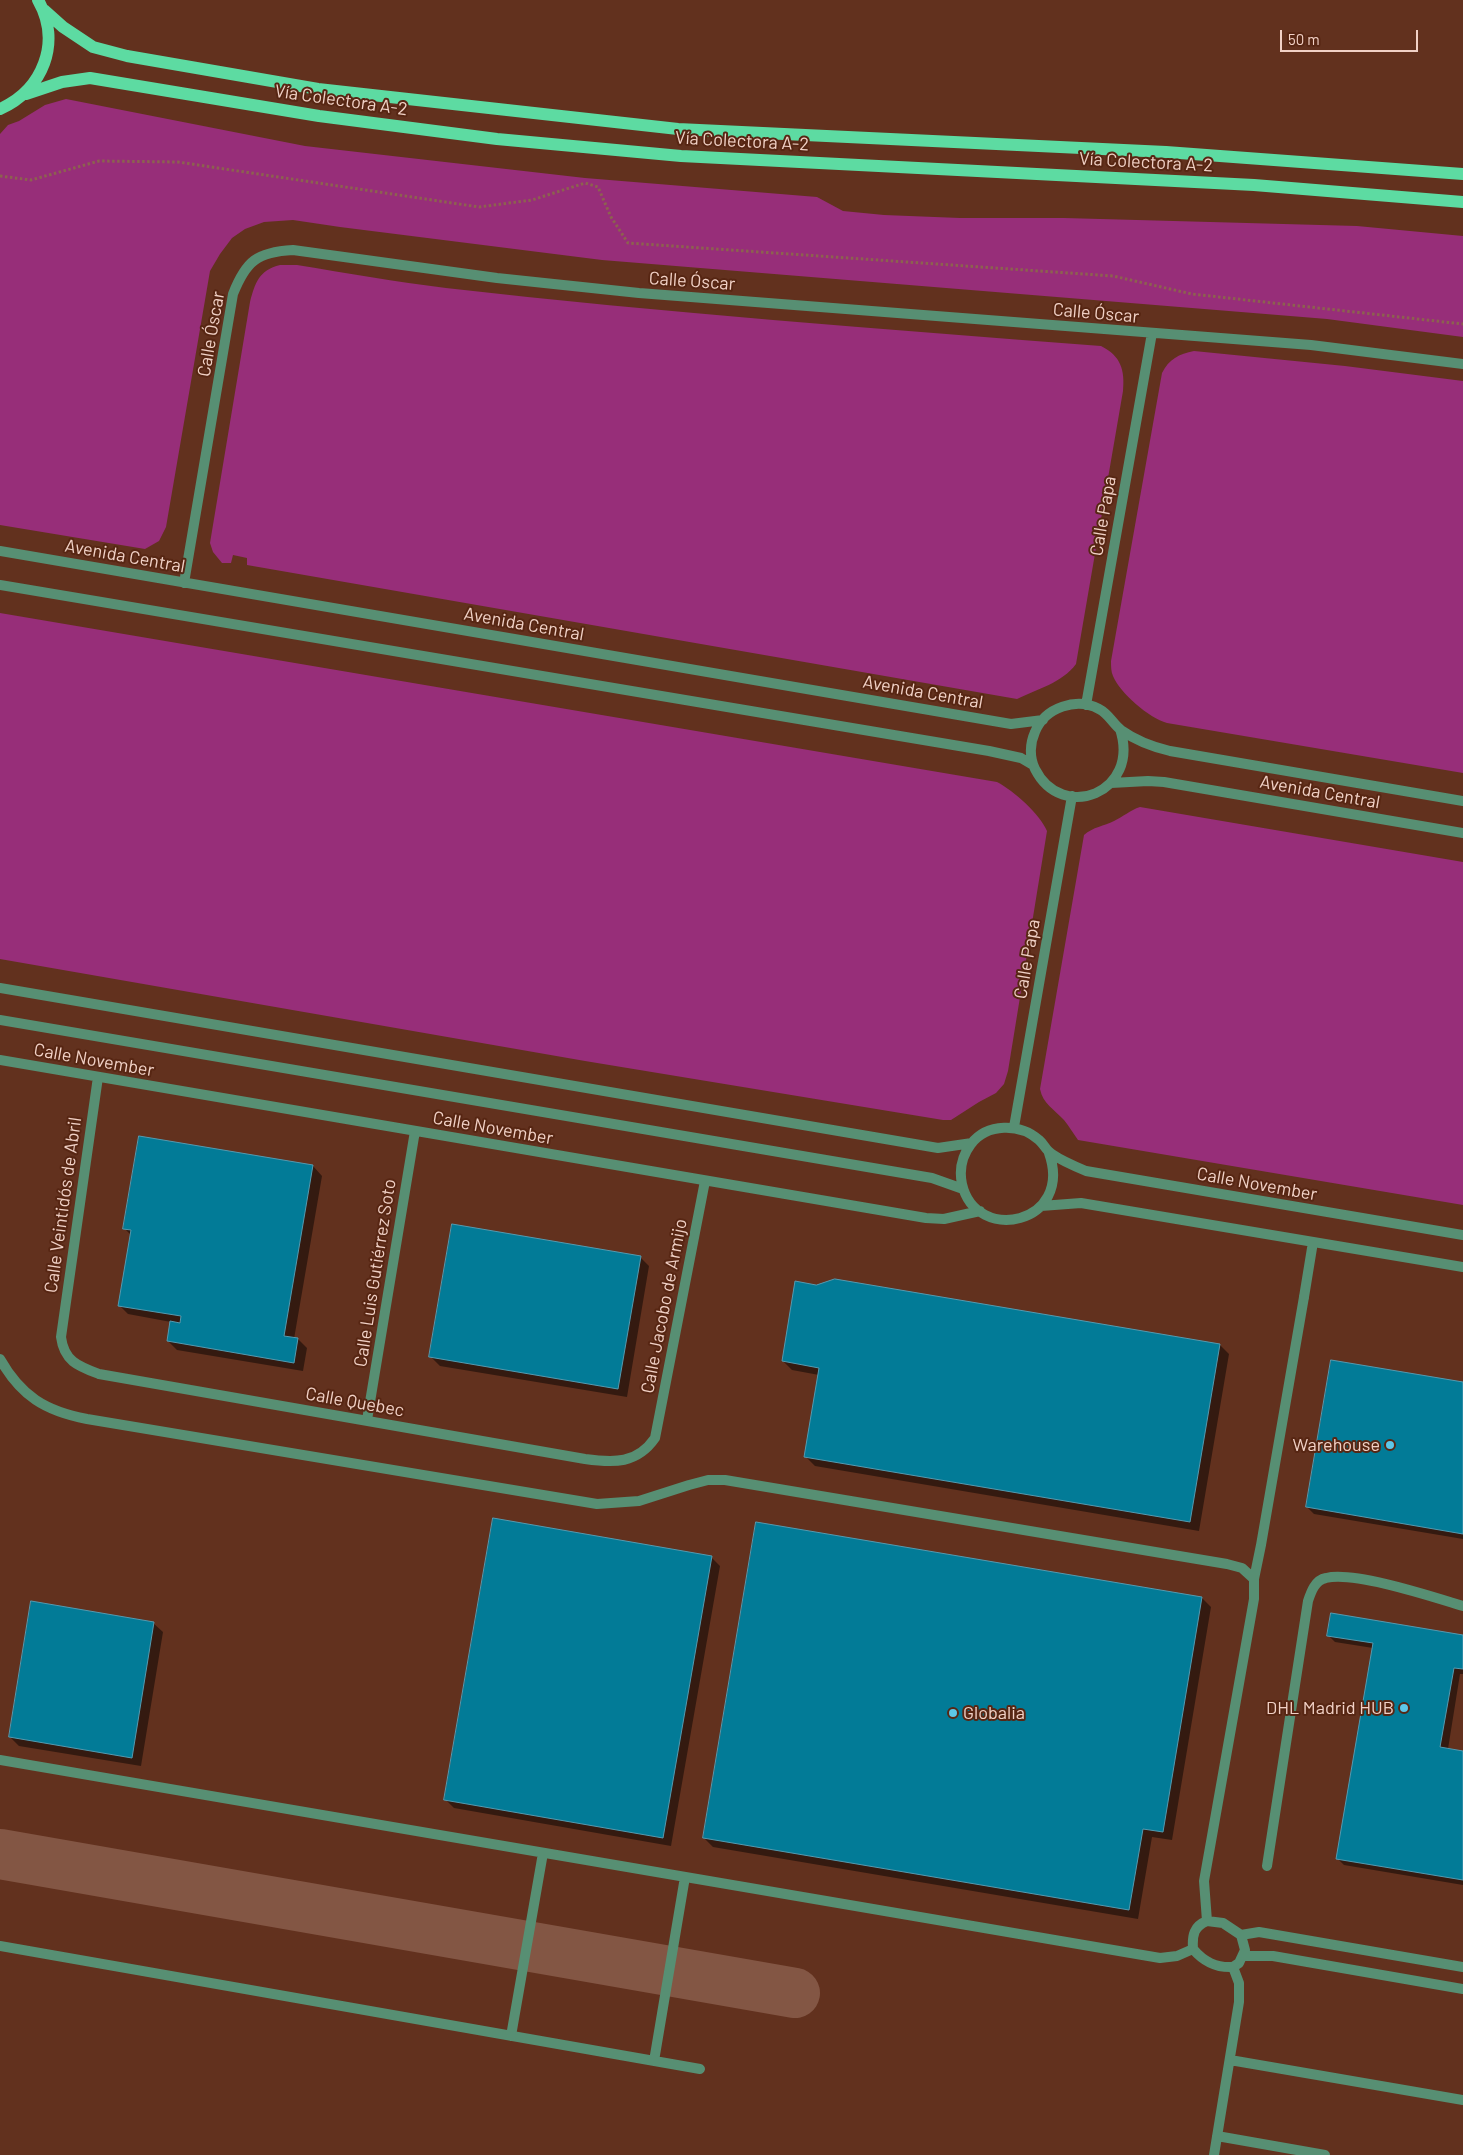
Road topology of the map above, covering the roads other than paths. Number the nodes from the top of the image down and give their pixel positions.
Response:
1 (41, 5) edge
2 (26, 94) junction
3 (0, 109) edge
4 (1463, 174) edge
5 (1463, 202) edge
6 (1152, 333) junction
7 (1463, 364) edge
8 (0, 552) edge
9 (184, 583) junction
10 (0, 585) edge
11 (1086, 705) junction
12 (1042, 720) junction
13 (1120, 729) junction
14 (1034, 766) junction
15 (1111, 783) junction
16 (1072, 796) junction
17 (1463, 801) edge
18 (1463, 833) edge
19 (0, 988) edge
20 (0, 1020) edge
21 (0, 1060) edge
22 (98, 1077) junction
23 (1014, 1127) junction
24 (416, 1132) junction
25 (972, 1143) junction
26 (1049, 1153) junction
27 (705, 1181) junction
28 (963, 1189) junction
29 (1041, 1206) junction
30 (980, 1212) junction
31 (1463, 1235) edge
32 (1313, 1242) junction
33 (1463, 1267) edge
34 (60, 1337) joint
35 (0, 1359) edge
36 (367, 1420) junction
37 (656, 1438) joint
38 (1254, 1579) junction
39 (1463, 1606) edge
40 (0, 1760) edge
41 (543, 1853) junction
42 (1266, 1866) dead end
43 (685, 1877) junction
44 (1206, 1921) junction
45 (1241, 1935) junction
46 (0, 1946) edge
47 (1193, 1948) junction
48 (1244, 1956) junction
49 (1233, 1967) junction
50 (1463, 1967) edge
51 (1463, 1989) edge
52 (511, 2036) junction
53 (1230, 2060) junction
54 (654, 2061) junction
55 (700, 2069) dead end
56 (1463, 2100) edge
57 (1217, 2136) junction
58 (1214, 2155) edge
59 (1325, 2155) edge

1 - 2 main road
1 - 4 main road, Vía Colectora A-2
2 - 3 main road
2 - 5 main road, Vía Colectora A-2
6 - 7 street, Calle Óscar
6 - 9 street, Calle Óscar
6 - 11 street, Calle Papa
8 - 9 street, Avenida Central
9 - 12 street, Avenida Central
10 - 14 street
11 - 12 street
11 - 13 street
12 - 14 street
13 - 15 street
13 - 17 street, Avenida Central
14 - 16 street
15 - 16 street
15 - 18 street, Avenida Central
16 - 23 street, Calle Papa
19 - 25 street
20 - 28 street, Calle November
21 - 22 street, Calle November
22 - 24 street, Calle November
22 - 34 street, Calle Veintidós de Abril
23 - 25 street
23 - 26 street
24 - 27 street, Calle November
24 - 36 street, Calle Luis Gutiérrez Soto
25 - 28 street
26 - 29 street
26 - 31 street, Calle November
27 - 30 street, Calle November
27 - 37 street, Calle Jacobo de Armijo
28 - 30 street
29 - 30 street
29 - 32 street
32 - 33 street
32 - 38 street
34 - 36 street, Calle Quebec
35 - 38 street
36 - 37 street, Calle Quebec
38 - 44 street
39 - 42 street
40 - 41 street
41 - 43 street
41 - 52 street
43 - 47 street
43 - 54 street
44 - 45 street
44 - 47 street
45 - 48 street
45 - 50 street
46 - 52 street
47 - 49 street
48 - 49 street
48 - 51 street
49 - 53 street
52 - 54 street
53 - 56 street
53 - 57 street
54 - 55 street
57 - 58 street
57 - 59 street

